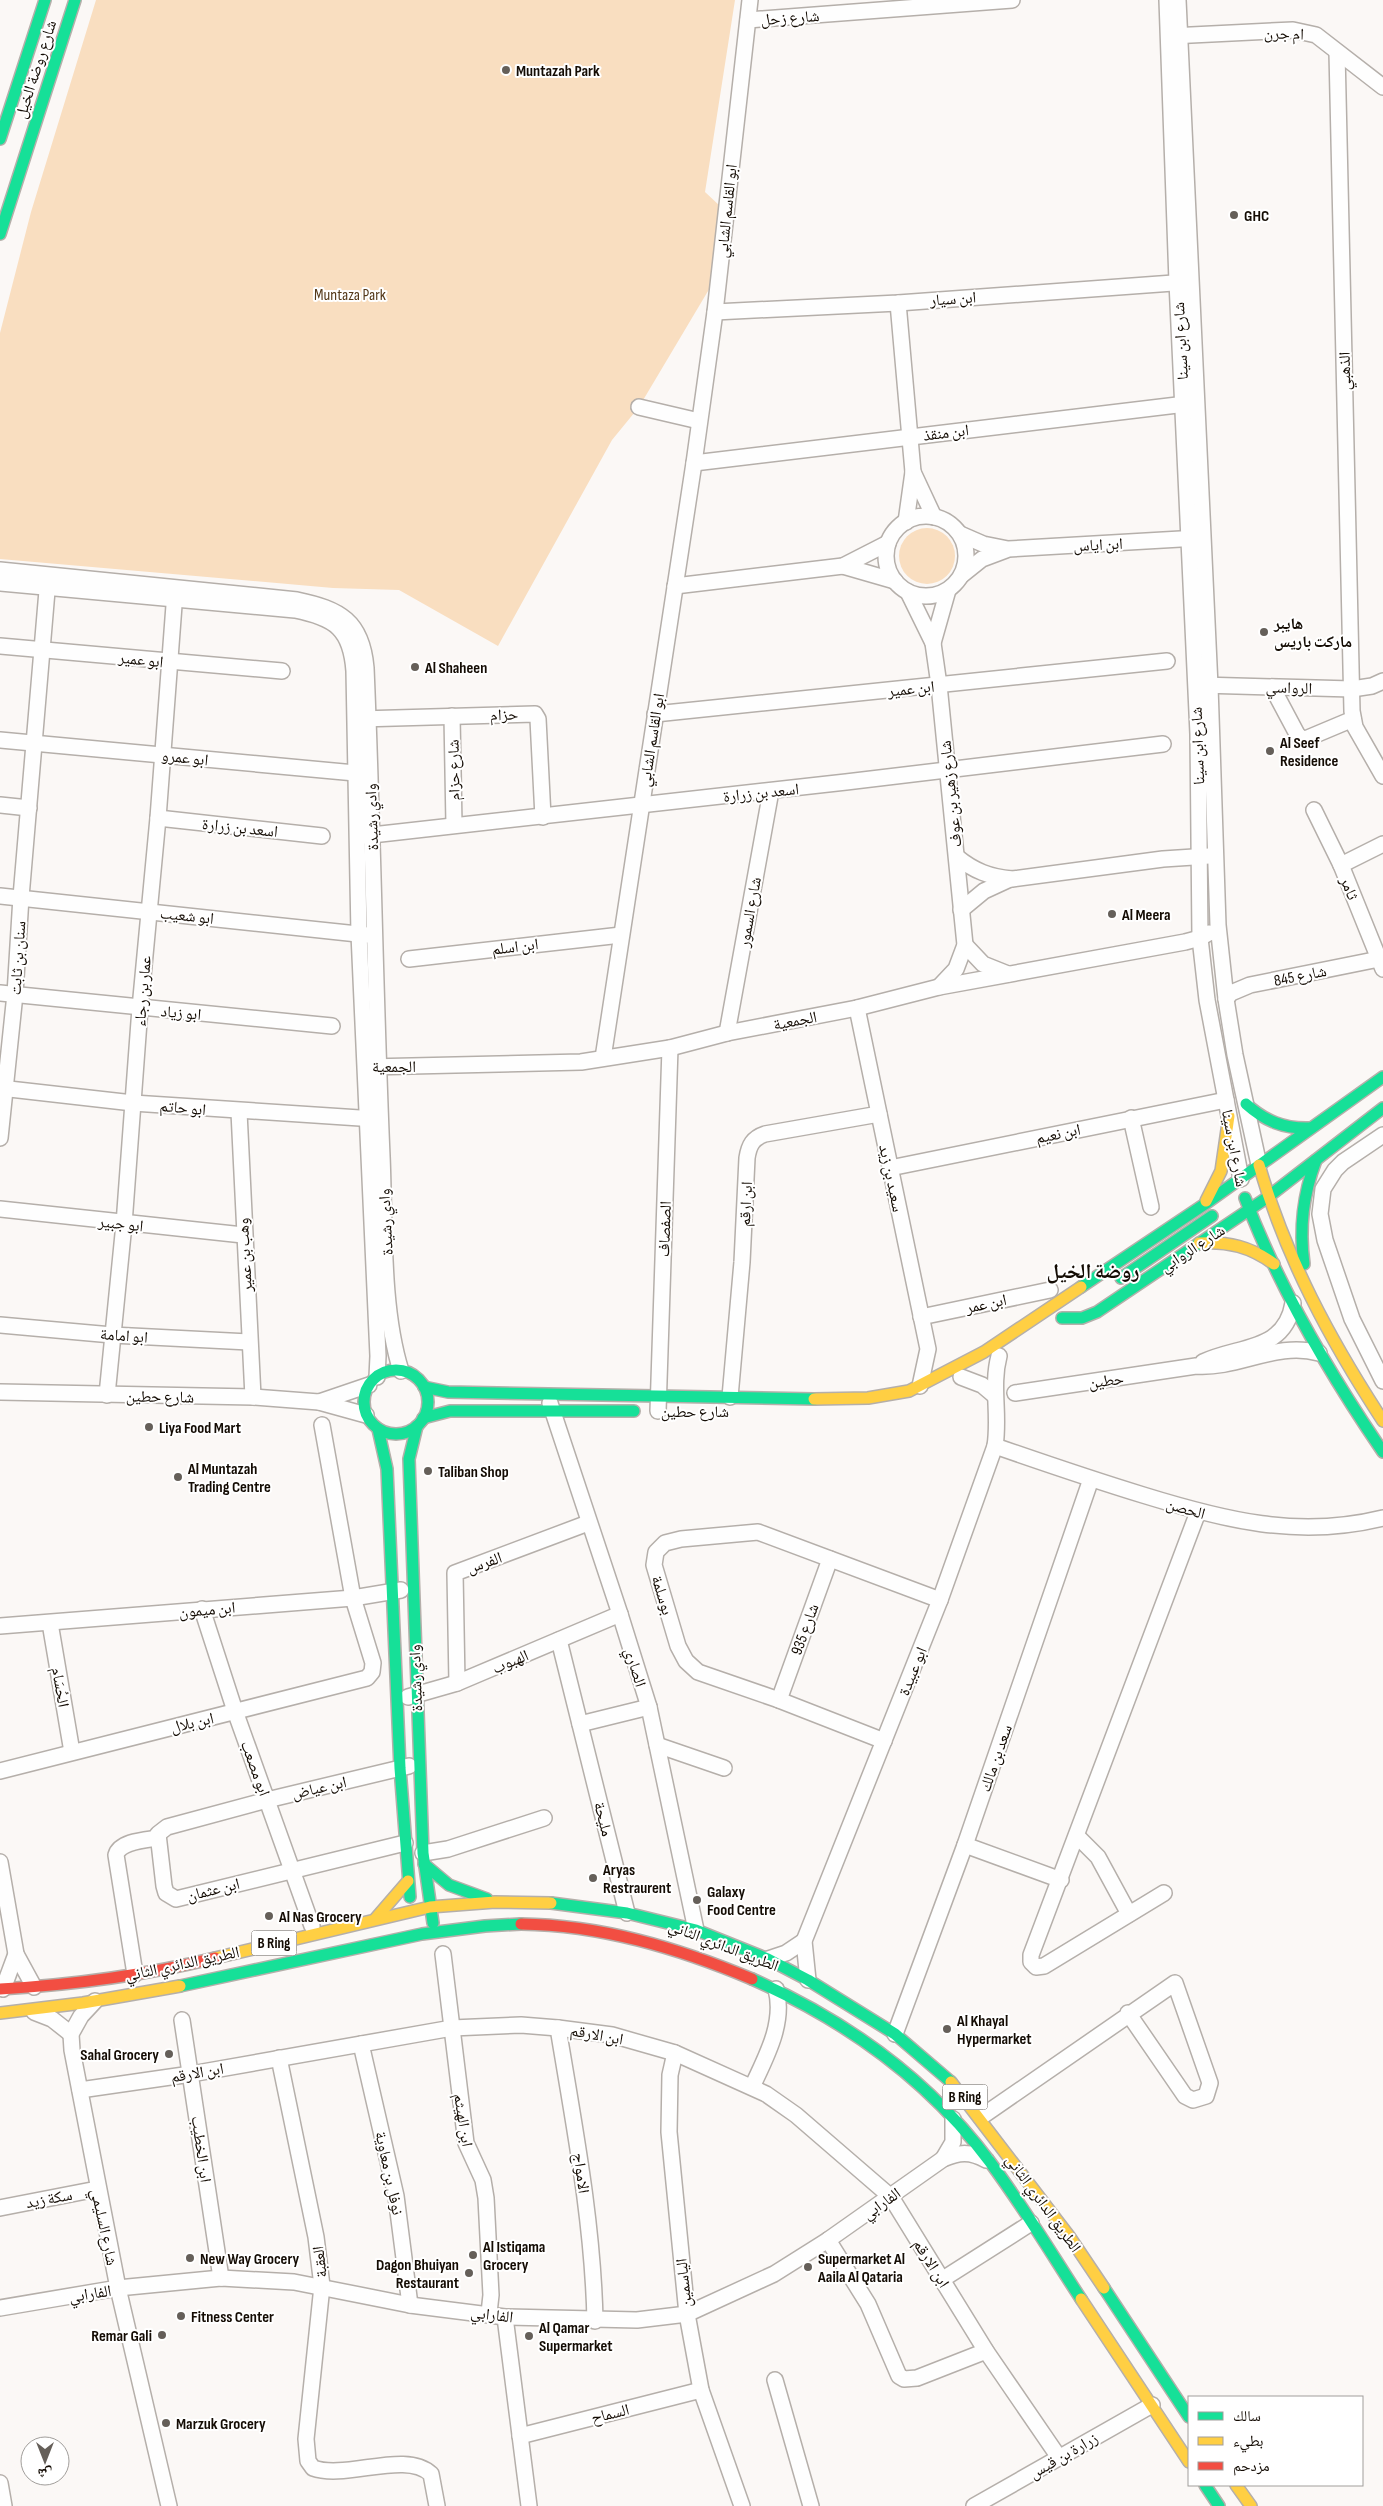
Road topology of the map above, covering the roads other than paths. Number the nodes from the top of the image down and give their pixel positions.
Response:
1 (45, 0) edge
2 (75, 0) edge
3 (750, 0) edge
4 (1012, 0) edge
5 (1167, 0) edge
6 (1178, 0) edge
7 (973, 1) edge
8 (748, 20) junction
9 (1174, 36) junction
10 (1337, 52) junction
11 (1383, 87) edge
12 (0, 140) edge
13 (0, 234) edge
14 (1184, 282) junction
15 (898, 302) junction
16 (715, 312) junction
17 (1191, 403) junction
18 (639, 407) dead end
19 (699, 421) junction
20 (909, 437) junction
21 (694, 463) junction
22 (913, 472) junction
23 (934, 517) junction
24 (906, 522) junction
25 (960, 534) junction
26 (1196, 538) junction
27 (888, 543) junction
28 (1008, 549) junction
29 (843, 566) junction
30 (0, 570) edge
31 (961, 576) junction
32 (895, 581) junction
33 (48, 582) junction
34 (0, 583) edge
35 (675, 586) junction
36 (948, 590) junction
37 (908, 592) junction
38 (174, 594) junction
39 (933, 643) junction
40 (0, 646) edge
41 (42, 649) junction
42 (1167, 661) dead end
43 (170, 662) junction
44 (282, 671) dead end
45 (1383, 681) edge
46 (939, 685) junction
47 (1194, 685) junction
48 (1210, 686) junction
49 (1272, 687) junction
50 (1352, 689) junction
51 (655, 714) junction
52 (452, 716) junction
53 (362, 719) junction
54 (1353, 719) junction
55 (0, 740) edge
56 (34, 742) junction
57 (1163, 744) dead end
58 (163, 754) junction
59 (1379, 757) edge
60 (948, 770) junction
61 (363, 774) junction
62 (1383, 776) edge
63 (771, 791) junction
64 (0, 805) edge
65 (641, 805) junction
66 (29, 808) junction
67 (1314, 810) dead end
68 (543, 817) junction
69 (158, 818) junction
70 (454, 825) junction
71 (322, 836) dead end
72 (365, 836) junction
73 (1383, 844) edge
74 (1208, 856) junction
75 (957, 858) junction
76 (1341, 865) junction
77 (1012, 879) junction
78 (0, 896) edge
79 (21, 897) junction
80 (961, 910) junction
81 (149, 911) junction
82 (1218, 926) junction
83 (367, 935) junction
84 (621, 935) junction
85 (1200, 938) junction
86 (965, 945) junction
87 (409, 959) dead end
88 (1381, 964) edge
89 (1008, 974) junction
90 (939, 987) junction
91 (8, 993) edge
92 (1226, 999) junction
93 (140, 1008) junction
94 (856, 1008) junction
95 (332, 1026) dead end
96 (728, 1033) junction
97 (670, 1048) junction
98 (603, 1058) junction
99 (371, 1067) junction
100 (1380, 1079) edge
101 (3, 1088) edge
102 (132, 1103) junction
103 (1246, 1104) junction
104 (1227, 1108) junction
105 (1383, 1108) edge
106 (239, 1112) junction
107 (879, 1114) junction
108 (1378, 1115) edge
109 (1131, 1118) junction
110 (373, 1119) junction
111 (1310, 1128) junction
112 (1383, 1134) edge
113 (0, 1138) edge
114 (1316, 1160) junction
115 (890, 1168) junction
116 (1261, 1172) junction
117 (1241, 1179) junction
118 (1244, 1194) junction
119 (1268, 1197) junction
120 (1205, 1204) junction
121 (1151, 1207) dead end
122 (0, 1209) edge
123 (1250, 1210) junction
124 (124, 1224) junction
125 (243, 1235) junction
126 (1199, 1243) junction
127 (1275, 1264) junction
128 (1108, 1286) dead end
129 (1050, 1290) dead end
130 (1308, 1290) junction
131 (1293, 1303) junction
132 (1077, 1307) dead end
133 (921, 1317) junction
134 (0, 1325) edge
135 (112, 1335) junction
136 (248, 1342) junction
137 (928, 1349) junction
138 (1003, 1354) joint
139 (1319, 1354) junction
140 (1196, 1366) junction
141 (401, 1371) junction
142 (957, 1375) junction
143 (373, 1381) junction
144 (1383, 1381) edge
145 (424, 1387) junction
146 (924, 1390) junction
147 (0, 1392) edge
148 (1015, 1393) dead end
149 (548, 1394) junction
150 (106, 1395) junction
151 (995, 1396) junction
152 (253, 1398) junction
153 (730, 1398) junction
154 (319, 1402) junction
155 (661, 1406) junction
156 (551, 1411) junction
157 (806, 1411) dead end
158 (366, 1415) junction
159 (1383, 1421) edge
160 (420, 1422) junction
161 (322, 1425) dead end
162 (378, 1429) junction
163 (995, 1446) junction
164 (1383, 1452) edge
165 (1091, 1479) junction
166 (1198, 1512) junction
167 (1383, 1518) edge
168 (588, 1523) junction
169 (830, 1559) junction
170 (413, 1589) junction
171 (393, 1591) junction
172 (354, 1598) junction
173 (940, 1600) junction
174 (202, 1609) junction
175 (620, 1614) junction
176 (50, 1623) junction
177 (0, 1626) edge
178 (559, 1640) junction
179 (457, 1683) junction
180 (416, 1696) junction
181 (397, 1699) junction
182 (779, 1700) junction
183 (649, 1707) junction
184 (235, 1711) junction
185 (580, 1724) junction
186 (884, 1741) junction
187 (657, 1745) junction
188 (72, 1752) junction
189 (419, 1765) junction
190 (400, 1768) junction
191 (724, 1768) dead end
192 (0, 1771) edge
193 (267, 1800) junction
194 (544, 1818) dead end
195 (1077, 1836) junction
196 (158, 1838) junction
197 (398, 1845) junction
198 (965, 1845) junction
199 (423, 1859) junction
200 (0, 1862) edge
201 (293, 1869) junction
202 (1061, 1880) junction
203 (408, 1881) junction
204 (1164, 1893) dead end
205 (496, 1902) junction
206 (430, 1907) junction
207 (413, 1909) junction
208 (627, 1913) junction
209 (1129, 1914) junction
210 (376, 1918) junction
211 (312, 1926) dead end
212 (696, 1930) junction
213 (435, 1931) junction
214 (418, 1934) junction
215 (804, 1941) junction
216 (16, 1954) junction
217 (443, 1954) dead end
218 (768, 1959) junction
219 (135, 1974) junction
220 (808, 1980) junction
221 (34, 1987) junction
222 (1, 1989) edge
223 (776, 1989) junction
224 (96, 2000) junction
225 (28, 2010) junction
226 (0, 2013) edge
227 (1128, 2013) junction
228 (182, 2020) dead end
229 (452, 2028) junction
230 (558, 2028) junction
231 (70, 2034) junction
232 (895, 2034) junction
233 (361, 2044) junction
234 (675, 2053) junction
235 (279, 2058) junction
236 (191, 2074) junction
237 (752, 2087) junction
238 (80, 2090) junction
239 (980, 2117) junction
240 (953, 2119) junction
241 (943, 2159) junction
242 (991, 2163) junction
243 (97, 2189) junction
244 (891, 2197) junction
245 (0, 2208) edge
246 (1031, 2223) junction
247 (828, 2240) junction
248 (221, 2278) junction
249 (943, 2279) junction
250 (322, 2286) junction
251 (118, 2288) junction
252 (410, 2305) junction
253 (0, 2308) edge
254 (489, 2313) junction
255 (686, 2314) junction
256 (505, 2317) junction
257 (595, 2321) junction
258 (986, 2351) junction
259 (775, 2380) dead end
260 (701, 2390) junction
261 (1152, 2405) junction
262 (1188, 2415) edge
263 (520, 2436) junction
264 (1058, 2456) junction
265 (1188, 2460) edge
266 (0, 2483) edge
267 (1206, 2486) edge
268 (1237, 2486) edge
269 (4, 2506) edge
270 (169, 2506) edge
271 (437, 2506) edge
272 (529, 2506) edge
273 (742, 2506) edge
274 (811, 2506) edge
275 (974, 2506) edge
276 (1219, 2506) edge
277 (1251, 2506) edge

1 - 12 street, شارع روضة الخيل
2 - 13 street, شارع روضة الخيل
3 - 8 street, ابو القاسم الشابي
4 - 7 street, شارع زحل
5 - 9 street, شارع ابن سينا
6 - 9 street, شارع ابن سينا
7 - 8 street, شارع زحل
8 - 16 street, ابو القاسم الشابي
9 - 10 street, ام جرن
9 - 14 street, شارع ابن سينا
10 - 11 street, ام جرن
10 - 50 street, الذهبي
14 - 15 street, ابن سيار
14 - 17 street, شارع ابن سينا
15 - 16 street, ابن سيار
15 - 20 street
16 - 19 street, ابو القاسم الشابي
17 - 20 street, ابن منقذ
17 - 26 street, شارع ابن سينا
18 - 19 street
19 - 21 street, ابو القاسم الشابي
20 - 21 street, ابن منقذ
20 - 22 street
21 - 35 street, ابو القاسم الشابي
22 - 23 street
22 - 24 street
23 - 24 street
23 - 25 street
24 - 27 street
25 - 28 street, ابن اياس
25 - 31 street
26 - 28 street, ابن اياس
26 - 47 street, شارع ابن سينا
26 - 48 street, شارع ابن سينا
27 - 29 street
27 - 32 street
28 - 31 street, ابن اياس
29 - 32 street
29 - 35 street
30 - 33 street, وادي رشيدة
31 - 36 street
32 - 37 street
33 - 34 street, وادي رشيدة
33 - 38 street, وادي رشيدة
33 - 41 street, سنان بن ثابت
35 - 51 street, ابو القاسم الشابي
36 - 37 street
36 - 39 street, شارع زهير بن عوف
37 - 39 street, شارع زهير بن عوف
38 - 43 street, عمار بن رجاء
38 - 53 street, وادي رشيدة
39 - 46 street, شارع زهير بن عوف
40 - 41 street, ابو عمير
41 - 43 street, ابو عمير
41 - 56 street, سنان بن ثابت
42 - 46 street, ابن عمير
43 - 44 street, ابو عمير
43 - 58 street, عمار بن رجاء
45 - 50 street, الرواسي
46 - 51 street, ابن عمير
46 - 60 street, شارع زهير بن عوف
47 - 48 street, الرواسي
47 - 74 street, شارع ابن سينا
48 - 49 street, الرواسي
48 - 74 street, شارع ابن سينا
49 - 50 street, الرواسي
49 - 54 street
50 - 54 street, الذهبي
51 - 65 street, ابو القاسم الشابي
52 - 53 street, حزام
52 - 68 street, حزام
52 - 70 street, شارع حزام
53 - 61 street, وادي رشيدة
54 - 59 street
55 - 56 street, ابو عمرو
56 - 58 street, ابو عمرو
56 - 66 street, سنان بن ثابت
57 - 60 street, اسعد بن زرارة
58 - 61 street, ابو عمرو
58 - 69 street, عمار بن رجاء
59 - 62 street
60 - 63 street, اسعد بن زرارة
60 - 75 street, شارع زهير بن عوف
61 - 72 street, وادي رشيدة
63 - 65 street, اسعد بن زرارة
63 - 96 street, شارع السمور
64 - 66 street
65 - 68 street, اسعد بن زرارة
65 - 84 street, ابو القاسم الشابي
66 - 79 street, سنان بن ثابت
67 - 76 street, ثامر
68 - 70 street, اسعد بن زرارة
69 - 71 street, اسعد بن زرارة
69 - 81 street, عمار بن رجاء
70 - 72 street, اسعد بن زرارة
72 - 83 street, وادي رشيدة
73 - 76 street
74 - 77 street
74 - 82 street, شارع ابن سينا
74 - 85 street, شارع ابن سينا
75 - 77 street
75 - 80 street, شارع زهير بن عوف
76 - 88 street, ثامر
77 - 80 street
78 - 79 street, ابو شعيب
79 - 81 street, ابو شعيب
79 - 91 street, سنان بن ثابت
80 - 86 street, شارع زهير بن عوف
81 - 83 street, ابو شعيب
81 - 93 street, عمار بن رجاء
82 - 85 street, الجمعية
82 - 92 street, شارع ابن سينا
83 - 99 street, وادي رشيدة
84 - 87 street, ابن اسلم
84 - 98 street, ابو القاسم الشابي
85 - 89 street, الجمعية
85 - 104 street, شارع ابن سينا
86 - 89 street
86 - 90 street, شارع زهير بن عوف
88 - 92 street, شارع 845
89 - 90 street, الجمعية
90 - 94 street, الجمعية
91 - 93 street, ابو زياد
91 - 101 street, سنان بن ثابت
92 - 103 street, شارع ابن سينا
93 - 95 street, ابو زياد
93 - 102 street, عمار بن رجاء
94 - 96 street, الجمعية
94 - 107 street, سعيد بن زيد
96 - 97 street, الجمعية
97 - 98 street, الجمعية
97 - 155 street, الصفصاف
98 - 99 street, الجمعية
99 - 110 street, وادي رشيدة
100 - 111 street
100 - 116 street
101 - 102 street, ابو حاتم
101 - 113 street, سنان بن ثابت
102 - 106 street, ابو حاتم
102 - 124 street, عمار بن رجاء
103 - 111 street
103 - 116 street, شارع ابن سينا
104 - 109 street, ابن نعيم
104 - 117 street, شارع ابن سينا
104 - 120 street
105 - 108 street, شارع الروابي
106 - 110 street, ابو حاتم
106 - 125 street, وهب بن عمير
107 - 115 street, سعيد بن زيد
107 - 153 street, ابن ارقم
108 - 114 street, شارع الروابي
109 - 115 street, ابن نعيم
109 - 121 street
110 - 141 street, وادي رشيدة
110 - 143 street, وادي رشيدة
111 - 116 street
112 - 144 street
114 - 119 street, شارع الروابي
114 - 130 street
115 - 133 street, سعيد بن زيد
116 - 117 street
116 - 118 street
116 - 119 street, شارع ابن سينا
116 - 123 street
117 - 118 street, شارع ابن سينا
117 - 120 street
118 - 123 street, شارع ابن سينا
118 - 128 street
119 - 123 street, شارع الروابي
119 - 130 street, شارع ابن سينا
120 - 142 street, شارع الروابي
122 - 124 street, ابو جبير
123 - 126 street, شارع الروابي
123 - 127 street, شارع ابن سينا
124 - 125 street, ابو جبير
124 - 135 street, عمار بن رجاء
125 - 136 street, وهب بن عمير
126 - 127 street
126 - 132 street, شارع الروابي
127 - 131 street, شارع ابن سينا
129 - 133 street, ابن عمر
130 - 159 street, شارع ابن سينا
131 - 139 street, شارع ابن سينا
131 - 140 street, حطين
133 - 137 street, سعيد بن زيد
134 - 135 street, ابو امامة
135 - 136 street, ابو امامة
135 - 150 street, عمار بن رجاء
136 - 152 street, وهب بن عمير
137 - 142 street
137 - 146 street, سعيد بن زيد
138 - 142 street, شارع الروابي
138 - 151 street, ابو عبيدة
139 - 140 street, حطين
139 - 164 street, شارع ابن سينا
140 - 148 street, حطين
141 - 143 street
141 - 145 street
142 - 146 street, شارع الروابي
142 - 151 street
143 - 154 street, شارع حطين
143 - 158 street
145 - 149 street, شارع حطين
145 - 160 street
146 - 153 street, شارع حطين
146 - 157 street
147 - 150 street, شارع حطين
149 - 155 street, شارع حطين
149 - 156 street, الصاري
150 - 152 street, شارع حطين
151 - 163 street, ابو عبيدة
152 - 154 street, شارع حطين
153 - 155 street, شارع حطين
154 - 158 street, شارع حطين
155 - 156 street, شارع حطين
156 - 160 street, شارع حطين
156 - 168 street, الصاري
158 - 162 street
160 - 162 street
160 - 170 street, وادي رشيدة
161 - 172 street
162 - 171 street, وادي رشيدة
163 - 165 street, الحصن
163 - 173 street, ابو عبيدة
165 - 166 street, الحصن
165 - 198 street, سعد بن مالك
166 - 167 street, الحصن
166 - 195 street
168 - 175 street, الصاري
168 - 179 street, الفرس
169 - 173 street, بوسلمة
169 - 182 street, شارع 935
169 - 182 street, بوسلمة
170 - 171 street, ابن ميمون
170 - 180 street, وادي رشيدة
171 - 172 street, ابن ميمون
171 - 181 street, وادي رشيدة
172 - 174 street, ابن ميمون
172 - 184 street, ابن بلال
173 - 186 street, ابو عبيدة
174 - 176 street, ابن ميمون
174 - 184 street, ابو مصعب
175 - 178 street, الهبوب
175 - 183 street, الصاري
176 - 177 street, ابن ميمون
176 - 188 street, الحُسَام
178 - 179 street, الهبوب
178 - 185 street, مليحة
179 - 180 street, الهبوب
180 - 181 street, الهبوب
180 - 189 street, وادي رشيدة
181 - 190 street, وادي رشيدة
182 - 186 street, بوسلمة
183 - 185 street
183 - 187 street, الصاري
184 - 188 street, ابن بلال
184 - 193 street, ابو مصعب
185 - 208 street, مليحة
186 - 215 street, ابو عبيدة
187 - 191 street
187 - 212 street, الصاري
188 - 192 street, ابن بلال
189 - 190 street, ابن عياض
189 - 199 street, وادي رشيدة
190 - 193 street, ابن عياض
190 - 197 street, وادي رشيدة
193 - 196 street, ابن عياض
193 - 201 street, ابو مصعب
194 - 199 street
195 - 202 street
195 - 209 street
196 - 201 street, ابن عثمان
196 - 219 street
197 - 201 street, ابن عثمان
197 - 203 street, وادي رشيدة
198 - 202 street
198 - 232 street, سعد بن مالك
199 - 205 street
199 - 206 street, وادي رشيدة
200 - 216 street
201 - 211 street, ابو مصعب
202 - 209 street
203 - 207 street, وادي رشيدة
203 - 210 street
204 - 209 street
205 - 206 street, الطريق الدائري الثاني / B Ring
205 - 208 street, الطريق الدائري الثاني / B Ring
206 - 207 street, الطريق الدائري الثاني / B Ring
206 - 213 street, وادي رشيدة
207 - 210 street, الطريق الدائري الثاني / B Ring
207 - 214 street, وادي رشيدة
208 - 212 street, الطريق الدائري الثاني / B Ring
210 - 219 street, الطريق الدائري الثاني / B Ring
212 - 218 street, الطريق الدائري الثاني / B Ring
213 - 214 street, الطريق الدائري الثاني / B Ring
213 - 223 street, الطريق الدائري الثاني / B Ring
214 - 224 street, الطريق الدائري الثاني / B Ring
215 - 218 street
215 - 220 street, ابو عبيدة
216 - 221 street
216 - 222 street
217 - 229 street, ابن الهيثم
218 - 220 street, الطريق الدائري الثاني / B Ring
219 - 221 street, الطريق الدائري الثاني / B Ring
220 - 232 street, الطريق الدائري الثاني / B Ring
221 - 222 street, الطريق الدائري الثاني / B Ring
223 - 237 street, الطريق الدائري الثاني
223 - 240 street, الطريق الدائري الثاني / B Ring
224 - 225 street, الطريق الدائري الثاني / B Ring
224 - 231 street
225 - 226 street, الطريق الدائري الثاني / B Ring
225 - 231 street
227 - 227 street
227 - 239 street
228 - 236 street, ابن الخطيب
229 - 230 street, ابن الارقم
229 - 233 street, ابن الارقم
229 - 254 street, ابن الهيثم
230 - 234 street, ابن الارقم
230 - 257 street, الامواج
231 - 238 street, شارع السليمي
232 - 239 street, الطريق الدائري الثاني / B Ring
233 - 235 street, ابن الارقم
233 - 252 street, نوفل بن معاوية
234 - 237 street, ابن الارقم
234 - 255 street, الياسمين
235 - 236 street, ابن الارقم
235 - 250 street, العقبة
236 - 238 street, ابن الارقم
236 - 248 street, ابن الخطيب
237 - 244 street, ابن الارقم
238 - 243 street, شارع السليمي
239 - 262 street, الطريق الدائري الثاني / B Ring
240 - 241 street, الفارابي
240 - 242 street, الطريق الدائري الثاني / B Ring
241 - 242 street, الفارابي
241 - 244 street, الفارابي
242 - 246 street, الطريق الدائري الثاني / B Ring
243 - 245 street, سكة زيد
243 - 251 street, شارع السليمي
244 - 247 street, الفارابي
244 - 249 street, ابن الارقم
246 - 249 street
246 - 261 street, الطريق الدائري الثاني / B Ring
247 - 255 street, الفارابي
247 - 258 street
248 - 250 street, الفارابي
248 - 251 street, الفارابي
249 - 258 street, ابن الارقم
250 - 252 street, الفارابي
250 - 271 street, العقبة
251 - 253 street, الفارابي
251 - 270 street, شارع السليمي
252 - 254 street, الفارابي
254 - 256 street, الفارابي
255 - 257 street, الفارابي
255 - 260 street, الياسمين
256 - 257 street, الفارابي
256 - 263 street
258 - 264 street, ابن الارقم
259 - 274 street
260 - 263 street, السماح
260 - 273 street, الياسمين
261 - 264 street, زرارة بن قيس
261 - 265 street, الطريق الدائري الثاني / B Ring
263 - 272 street
264 - 275 street, زرارة بن قيس
266 - 269 street
267 - 276 street
268 - 277 street

